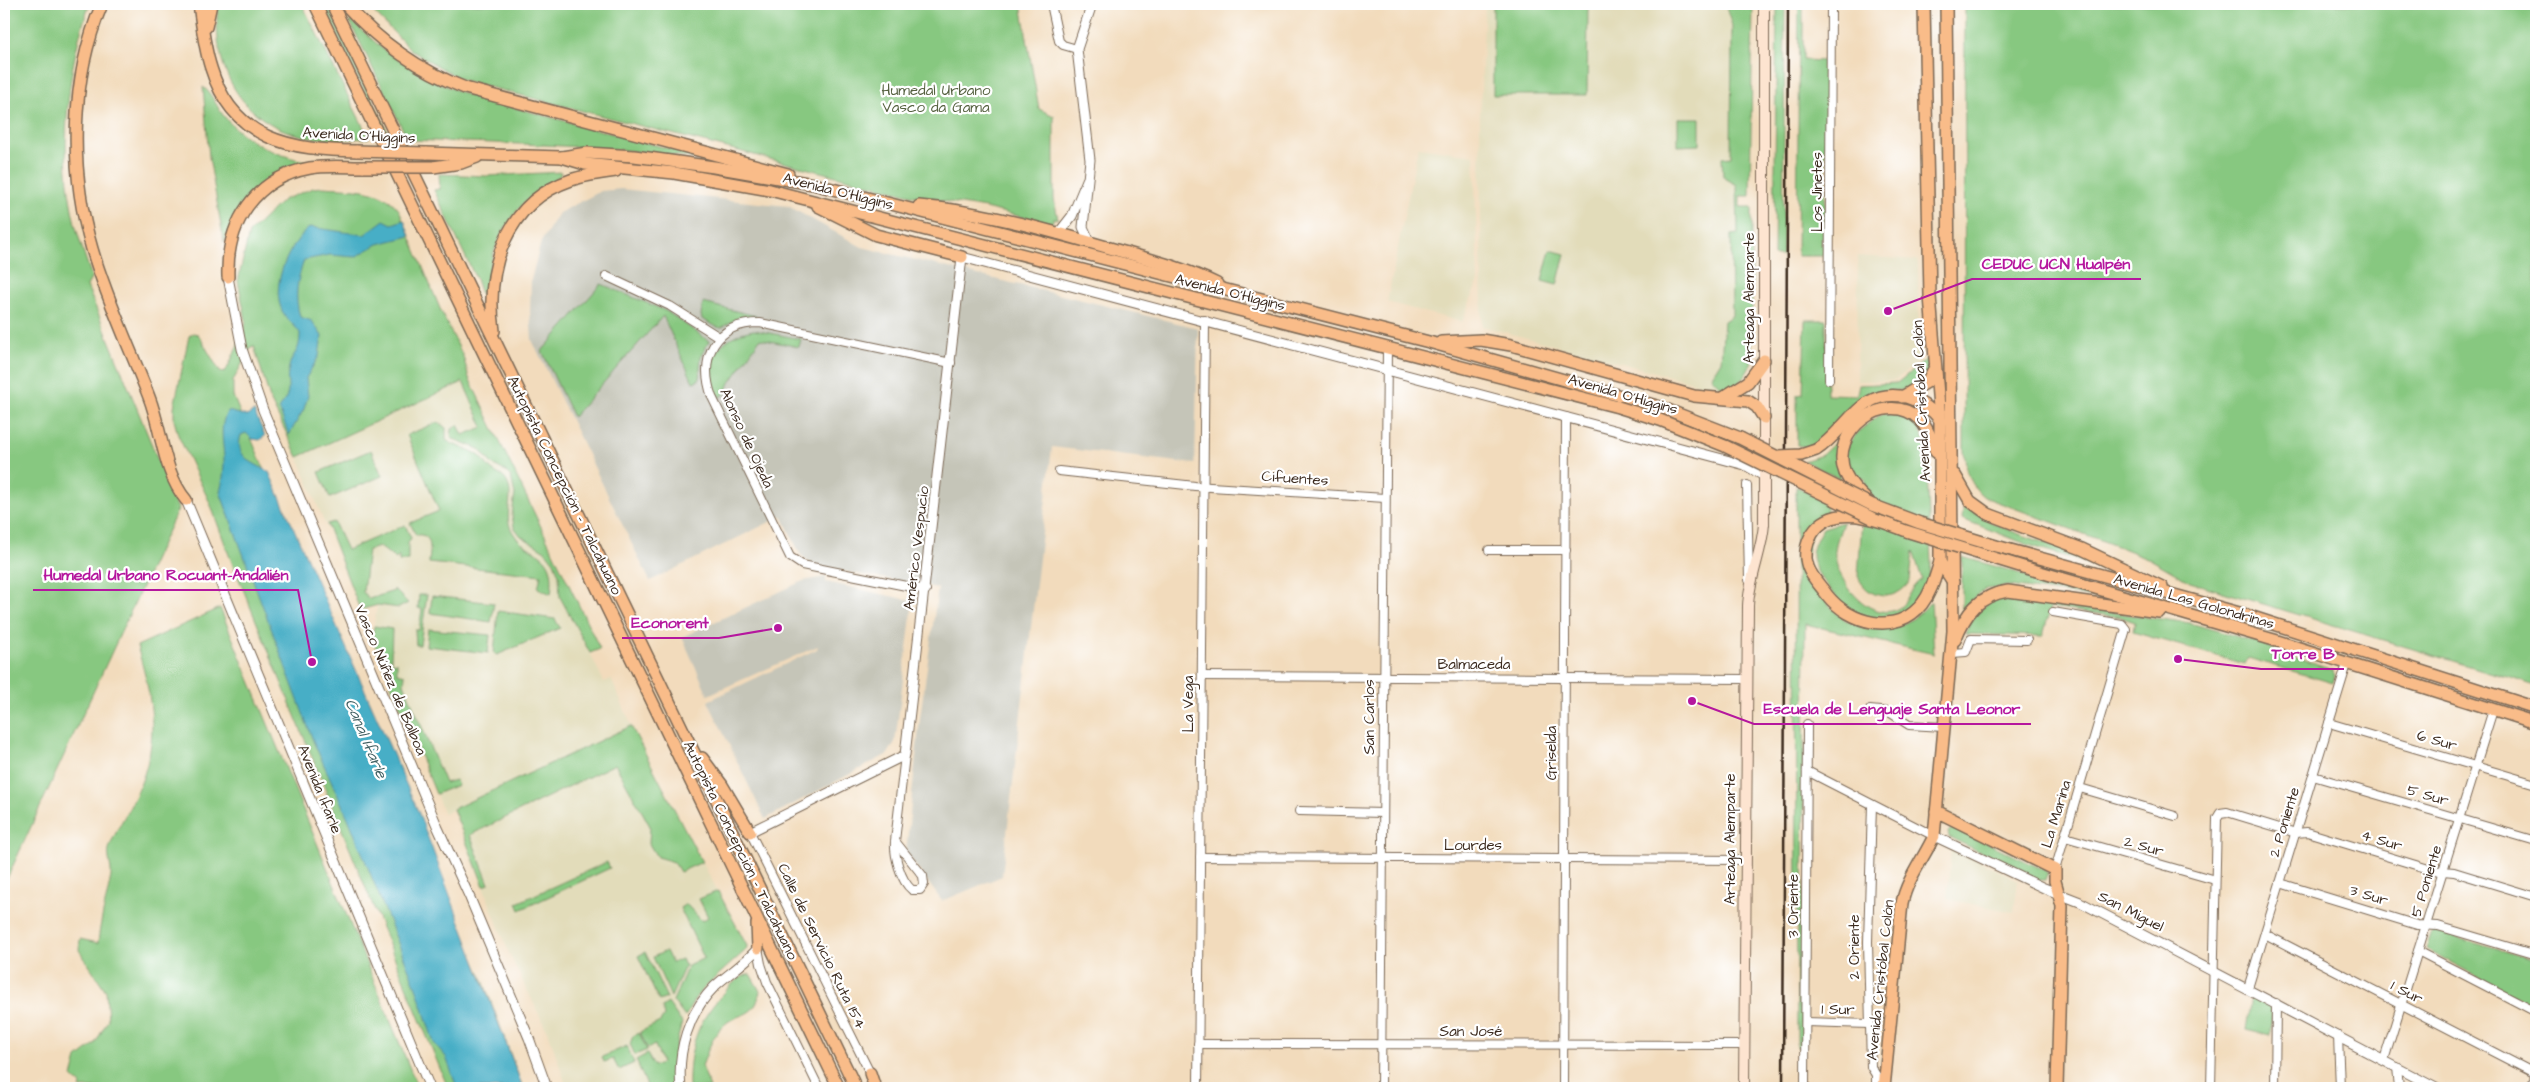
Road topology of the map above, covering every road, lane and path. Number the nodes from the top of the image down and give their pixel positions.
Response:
1 (102, 4) edge
2 (199, 4) edge
3 (211, 4) edge
4 (315, 4) edge
5 (332, 4) edge
6 (345, 4) edge
7 (1050, 4) edge
8 (1764, 4) edge
9 (1831, 4) edge
10 (1924, 4) edge
11 (1946, 4) edge
12 (1088, 5) edge
13 (206, 48) junction
14 (1077, 48) junction
15 (481, 155) junction
16 (562, 157) junction
17 (638, 169) junction
18 (1088, 178) junction
19 (813, 184) junction
20 (796, 196) junction
21 (892, 205) junction
22 (1058, 234) junction
23 (1090, 242) junction
24 (962, 257) junction
25 (228, 276) joint
26 (606, 276) dead end
27 (1234, 293) junction
28 (1206, 320) junction
29 (719, 337) junction
30 (1429, 342) junction
31 (498, 347) junction
32 (1387, 347) junction
33 (1764, 360) junction
34 (951, 363) junction
35 (1935, 367) junction
36 (1386, 370) junction
37 (1829, 380) dead end
38 (1902, 397) junction
39 (1722, 398) junction
40 (1566, 417) junction
41 (1764, 418) junction
42 (1940, 420) junction
43 (1952, 446) junction
44 (1775, 456) junction
45 (1939, 464) junction
46 (1952, 470) junction
47 (1060, 471) dead end
48 (1764, 476) junction
49 (1204, 485) junction
50 (1747, 485) dead end
51 (1385, 498) junction
52 (186, 500) joint
53 (1872, 505) junction
54 (1872, 518) junction
55 (1489, 550) dead end
56 (1566, 550) junction
57 (1940, 562) junction
58 (1953, 582) junction
59 (926, 590) junction
60 (1749, 590) junction
61 (2179, 596) junction
62 (2053, 612) dead end
63 (2194, 616) junction
64 (2027, 640) dead end
65 (1952, 650) junction
66 (2347, 664) junction
67 (1202, 676) junction
68 (1383, 677) junction
69 (1566, 678) junction
70 (1747, 678) junction
71 (2512, 700) junction
72 (2536, 708) edge
73 (1870, 710) dead end
74 (2494, 710) junction
75 (2329, 723) junction
76 (2536, 723) edge
77 (1807, 724) dead end
78 (1944, 728) junction
79 (686, 737) junction
80 (905, 755) junction
81 (2476, 766) junction
82 (1807, 771) junction
83 (2313, 776) junction
84 (2536, 784) edge
85 (2080, 788) junction
86 (1872, 804) junction
87 (1299, 811) dead end
88 (1936, 811) junction
89 (1383, 813) junction
90 (2175, 816) dead end
91 (2460, 819) junction
92 (750, 832) junction
93 (2296, 833) junction
94 (1934, 836) junction
95 (2065, 837) junction
96 (894, 841) junction
97 (2536, 841) edge
98 (1200, 857) junction
99 (1383, 858) junction
100 (1564, 859) junction
101 (1745, 860) junction
102 (2055, 870) junction
103 (2443, 871) junction
104 (2215, 880) junction
105 (2280, 883) junction
106 (2059, 892) junction
107 (2536, 897) edge
108 (756, 917) junction
109 (2426, 926) junction
110 (2265, 934) junction
111 (758, 948) junction
112 (2418, 951) junction
113 (2536, 955) edge
114 (2213, 970) junction
115 (2248, 988) junction
116 (2276, 1003) junction
117 (2401, 1004) junction
118 (2536, 1012) edge
119 (1806, 1022) junction
120 (1869, 1024) junction
121 (2338, 1036) junction
122 (1198, 1044) junction
123 (1381, 1045) junction
124 (1562, 1045) junction
125 (1744, 1045) junction
126 (2384, 1060) junction
127 (2397, 1067) junction
128 (870, 1073) joint
129 (2536, 1074) edge
130 (430, 1088) edge
131 (546, 1088) edge
132 (681, 1088) edge
133 (819, 1088) edge
134 (839, 1088) edge
135 (856, 1088) edge
136 (875, 1088) edge
137 (1198, 1088) edge
138 (1381, 1088) edge
139 (1562, 1088) edge
140 (1744, 1088) edge
141 (1805, 1088) edge
142 (1876, 1088) edge
143 (1884, 1088) edge
144 (2057, 1088) edge
145 (2211, 1088) edge
146 (2275, 1088) edge
147 (2340, 1088) edge
148 (2399, 1088) edge
149 (2436, 1088) edge
150 (2531, 1088) edge

1 - 52 main road
2 - 13 main road
3 - 13 main road
4 - 108 main road, Autopista Concepción - Talcahuano
5 - 31 main road, Autopista Concepción - Talcahuano
6 - 19 main road
7 - 14 street
8 - 33 main road, Arteaga Alemparte
9 - 37 street, Los Jinetes
10 - 35 main road, Avenida Cristóbal Colón
11 - 43 main road, Avenida Cristóbal Colón
12 - 14 street
13 - 15 main road, Avenida O'Higgins, bridge
14 - 18 street
15 - 16 main road, Avenida O'Higgins
15 - 25 main road, bridge
16 - 17 main road, Avenida O'Higgins
16 - 19 main road, Avenida O'Higgins
17 - 20 main road, Avenida O'Higgins
17 - 31 main road
18 - 22 street
18 - 23 street
19 - 21 main road, Avenida O'Higgins
20 - 24 main road
20 - 32 main road, Avenida O'Higgins
21 - 22 main road
21 - 27 main road, Avenida O'Higgins
22 - 23 main road
23 - 27 main road
24 - 28 street
24 - 34 street, Américo Vespucio
25 - 131 street, Vasco Núñez de Balboa
26 - 29 street
27 - 30 main road, Avenida O'Higgins
28 - 36 street
28 - 49 street, La Vega
29 - 34 street
29 - 59 street, Alonso de Ojeda
30 - 39 main road
30 - 44 main road, Avenida O'Higgins, bridge
31 - 79 main road, Autopista Concepción - Talcahuano
32 - 36 street, San Carlos
32 - 54 main road, Avenida O'Higgins, bridge
33 - 39 main road
33 - 41 main road, Arteaga Alemparte
34 - 59 street, Américo Vespucio
35 - 38 main road
35 - 42 main road, Avenida Cristóbal Colón
36 - 40 street
36 - 51 street, San Carlos
38 - 42 main road
38 - 44 main road, bridge
39 - 41 main road
40 - 48 street
40 - 56 street, Griselda
41 - 48 main road, Arteaga Alemparte
42 - 43 main road
42 - 45 main road, Avenida Cristóbal Colón
43 - 46 main road, Avenida Cristóbal Colón
44 - 53 main road, Avenida O'Higgins, bridge
45 - 53 main road
45 - 57 main road, Avenida Cristóbal Colón
46 - 58 main road, Avenida Cristóbal Colón
46 - 61 main road
47 - 49 street, Cifuentes
48 - 60 main road, Arteaga Alemparte
49 - 51 street, Cifuentes
49 - 67 street, La Vega
50 - 60 street, Arteaga Alemparte
51 - 68 street, San Carlos
52 - 130 street, Avenida Ifarle
53 - 61 main road, Avenida Las Golondrinas, bridge
54 - 57 main road
54 - 63 main road, Avenida Las Golondrinas, bridge
55 - 56 street
56 - 69 street, Griselda
57 - 58 main road
58 - 65 main road, Avenida Cristóbal Colón
59 - 80 street, Américo Vespucio
60 - 70 main road, Arteaga Alemparte
61 - 71 main road, Avenida Las Golondrinas
62 - 85 street, La Marina
63 - 65 main road
63 - 66 main road, Avenida Las Golondrinas
64 - 65 street
65 - 78 main road, Avenida Cristóbal Colón
66 - 74 main road, Avenida Las Golondrinas
66 - 75 street, 2 Poniente
67 - 68 street, Balmaceda
67 - 98 street, La Vega
68 - 69 street, Balmaceda
68 - 89 street, San Carlos
69 - 70 street, Balmaceda
69 - 100 street, Griselda
70 - 101 main road, Arteaga Alemparte
71 - 72 main road, Avenida Las Golondrinas
71 - 74 main road
73 - 78 street
74 - 76 main road, Avenida Las Golondrinas
74 - 81 street, 5 Poniente
75 - 81 street, 6 Sur
75 - 83 street, 2 Poniente
77 - 82 street, 3 Oriente
78 - 88 main road, Avenida Cristóbal Colón
79 - 92 main road
79 - 135 main road, Autopista Concepción - Talcahuano
80 - 92 street
80 - 96 street, Américo Vespucio
81 - 84 street, 6 Sur
81 - 91 street, 5 Poniente
82 - 86 street, San Miguel
82 - 119 street, 3 Oriente
83 - 91 street, 5 Sur
83 - 93 street, 2 Poniente
85 - 90 street
85 - 95 street, La Marina
86 - 94 street, San Miguel
86 - 120 street, 2 Oriente
87 - 89 street
88 - 94 main road, Avenida Cristóbal Colón
88 - 102 main road
89 - 99 street, San Carlos
91 - 97 street, 5 Sur
91 - 103 street, 5 Poniente
92 - 128 street, Calle de Servicio Ruta 154
93 - 103 street, 4 Sur
93 - 104 street, 4 Sur
93 - 105 street, 2 Poniente
94 - 106 street, San Miguel
94 - 143 main road, Avenida Cristóbal Colón
95 - 102 street, La Marina
95 - 104 street, 2 Sur
96 - 96 street, Américo Vespucio
98 - 99 street, Lourdes
98 - 122 street, La Vega
99 - 100 street, Lourdes
99 - 123 street, San Carlos
100 - 101 street, Lourdes
100 - 124 street, Griselda
101 - 125 main road, Arteaga Alemparte
102 - 106 main road, La Marina
103 - 107 street, 4 Sur
103 - 109 street, 5 Poniente
104 - 114 street
105 - 109 street, 3 Sur
105 - 110 street, 2 Poniente
106 - 114 street, San Miguel
106 - 144 main road, La Marina
108 - 111 main road
108 - 134 main road, Autopista Concepción - Talcahuano
109 - 112 street, 5 Poniente
109 - 113 street, 3 Sur
110 - 115 street, 2 Poniente
110 - 117 street, 1 Sur
111 - 132 street
111 - 133 street
112 - 117 street, 5 Poniente
112 - 118 street
114 - 115 street, San Miguel
114 - 145 street
115 - 116 street, San Miguel
116 - 121 street, San Miguel
116 - 146 street
117 - 126 street, 5 Poniente
117 - 129 street, 1 Sur
119 - 120 street, 1 Sur
119 - 141 street, 3 Oriente
120 - 142 street, 2 Oriente
121 - 126 street, San Miguel
121 - 147 street
122 - 123 street, San José
122 - 137 street, La Vega
123 - 124 street, San José
123 - 138 street, San Carlos
124 - 125 street, San José
124 - 139 street, Griselda
125 - 140 main road, Arteaga Alemparte
126 - 127 street, San Miguel
127 - 148 street
127 - 149 street, San Miguel
128 - 136 main road
129 - 150 street

